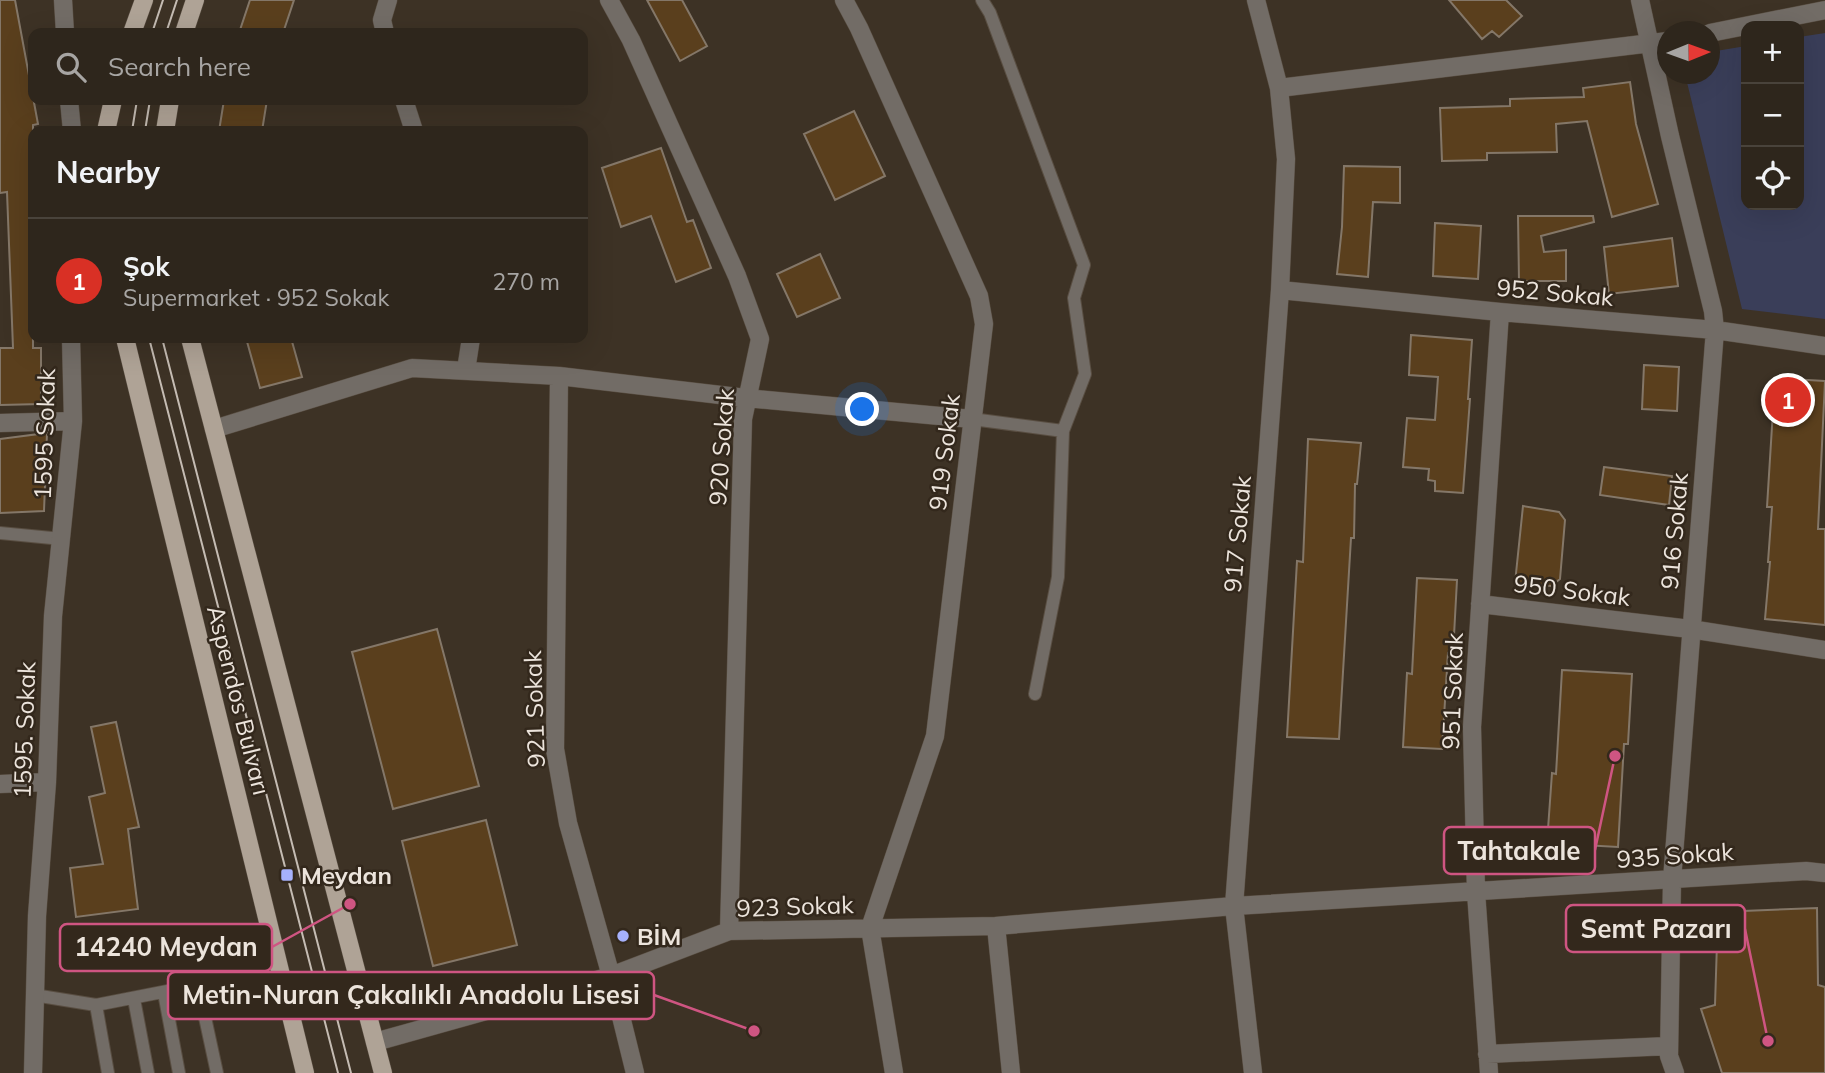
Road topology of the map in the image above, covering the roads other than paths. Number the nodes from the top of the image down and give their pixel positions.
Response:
1 (63, 0) edge
2 (144, 0) edge
3 (195, 0) edge
4 (388, 0) edge
5 (609, 0) edge
6 (844, 0) edge
7 (982, 0) edge
8 (1256, 0) edge
9 (1640, 0) edge
10 (1791, 8) edge
11 (1825, 10) edge
12 (65, 28) edge
13 (134, 28) edge
14 (186, 28) edge
15 (384, 28) edge
16 (1720, 30) edge
17 (1657, 38) edge
18 (1657, 43) edge
19 (1667, 84) edge
20 (1279, 88) junction
21 (69, 105) edge
22 (112, 105) edge
23 (169, 105) edge
24 (406, 105) edge
25 (72, 126) edge
26 (107, 126) edge
27 (166, 126) edge
28 (412, 126) edge
29 (1280, 290) junction
30 (1500, 312) junction
31 (1715, 330) junction
32 (126, 343) edge
33 (192, 343) edge
34 (470, 343) edge
35 (1825, 346) edge
36 (71, 347) edge
37 (467, 370) junction
38 (559, 376) junction
39 (746, 398) junction
40 (972, 419) junction
41 (73, 421) junction
42 (0, 423) edge
43 (214, 429) junction
44 (1063, 431) junction
45 (65, 515) joint
46 (0, 533) edge
47 (62, 539) junction
48 (1480, 604) junction
49 (1690, 629) junction
50 (1825, 650) edge
51 (1035, 694) dead end
52 (47, 782) junction
53 (0, 784) edge
54 (1825, 873) edge
55 (1672, 880) junction
56 (1476, 892) junction
57 (1234, 906) junction
58 (996, 926) junction
59 (870, 928) junction
60 (729, 931) junction
61 (611, 976) junction
62 (164, 993) junction
63 (34, 995) junction
64 (134, 999) junction
65 (96, 1005) junction
66 (375, 1042) junction
67 (1669, 1046) junction
68 (1487, 1054) junction
69 (33, 1073) edge
70 (107, 1073) edge
71 (148, 1073) edge
72 (179, 1073) edge
73 (217, 1073) edge
74 (305, 1073) edge
75 (383, 1073) edge
76 (635, 1073) edge
77 (894, 1073) edge
78 (1011, 1073) edge
79 (1253, 1073) edge
80 (1489, 1073) edge
81 (1675, 1073) edge

1 - 12 street
2 - 13 main road
3 - 14 main road
4 - 15 street
5 - 39 street, 920 Sokak
6 - 40 street, 919 Sokak
7 - 44 lane
8 - 20 street, 917 Sokak
9 - 17 street, 916 Sokak
10 - 11 street
10 - 16 street
18 - 20 street
19 - 31 street, 916 Sokak
20 - 29 street, 917 Sokak
21 - 25 street
22 - 26 main road
23 - 27 main road
24 - 28 street
29 - 30 street, 952 Sokak
29 - 57 street, 917 Sokak
30 - 31 street, 952 Sokak
30 - 48 street, 951 Sokak
31 - 35 street, 952 Sokak
31 - 49 street, 916 Sokak
32 - 74 main road, Aspendos Bulvarı
33 - 43 main road, Aspendos Bulvarı
34 - 37 street
36 - 41 street, 1595 Sokak
37 - 38 street
37 - 43 street
38 - 39 street
38 - 61 street, 921 Sokak
39 - 40 street
39 - 60 street, 920 Sokak
40 - 44 lane
40 - 59 street, 919 Sokak
41 - 42 street
41 - 45 street, 1595 Sokak
43 - 66 main road, Aspendos Bulvarı
44 - 51 lane
45 - 47 street, 1595. Sokak
46 - 47 lane
47 - 52 street, 1595. Sokak
48 - 49 street, 950 Sokak
48 - 56 street, 951 Sokak
49 - 50 street, 950 Sokak
49 - 55 street, 916 Sokak
52 - 53 street
52 - 63 street, 1595. Sokak
54 - 55 street, 935 Sokak
55 - 56 street, 935 Sokak
55 - 67 street, 916 Sokak
56 - 57 street, 935 Sokak
56 - 68 street, 951 Sokak
57 - 58 street, 923 Sokak
57 - 79 street, 917 Sokak
58 - 59 street, 923 Sokak
58 - 78 street
59 - 60 street, 923 Sokak
59 - 77 street
60 - 61 street, 923 Sokak
61 - 66 street, 923 Sokak
61 - 76 street, 921 Sokak
62 - 64 lane
62 - 72 lane
62 - 73 lane
63 - 65 lane
63 - 69 street, 1595. Sokak
64 - 65 lane
64 - 71 lane
65 - 70 lane
66 - 75 main road, Aspendos Bulvarı
67 - 68 street
67 - 81 street, 916 Sokak
68 - 80 street, 951 Sokak

